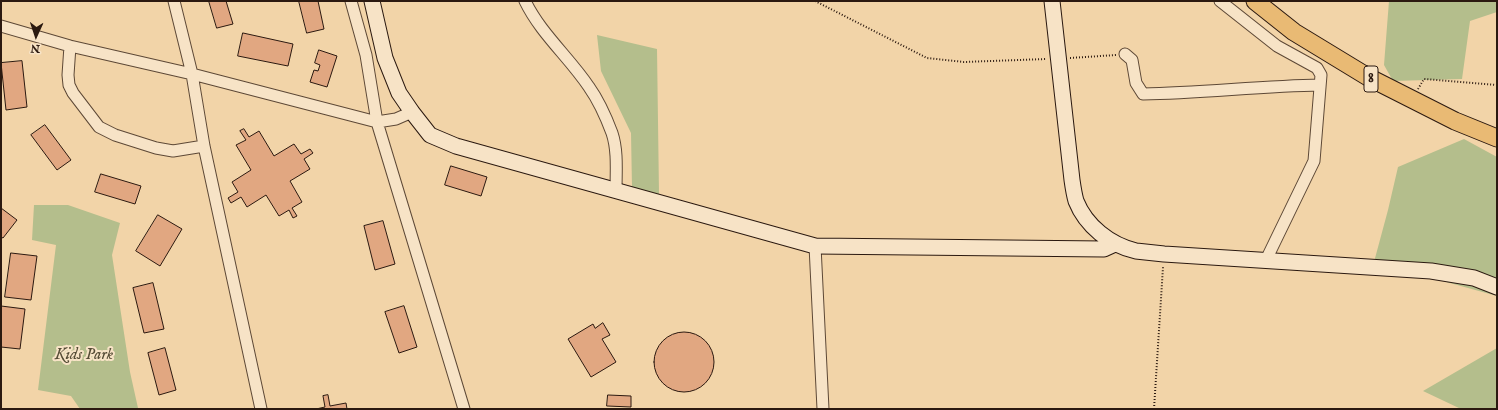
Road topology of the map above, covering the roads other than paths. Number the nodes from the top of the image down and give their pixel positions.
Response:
1 (174, 1) edge
2 (351, 1) edge
3 (372, 1) edge
4 (525, 1) edge
5 (1052, 1) edge
6 (1220, 1) edge
7 (1255, 1) edge
8 (1, 26) edge
9 (70, 46) junction
10 (1125, 54) road end
11 (192, 74) junction
12 (1320, 85) junction
13 (412, 112) junction
14 (377, 122) junction
15 (1497, 138) edge
16 (204, 146) junction
17 (616, 191) junction
18 (1115, 244) junction
19 (815, 246) junction
20 (1266, 260) junction
21 (1497, 286) edge
22 (260, 409) edge
23 (464, 409) edge
24 (823, 409) edge

1 - 11 street
2 - 14 street
3 - 13 street
4 - 17 street
5 - 18 street
6 - 12 street
7 - 15 main road, 8
8 - 9 street
9 - 11 street
9 - 16 street
10 - 12 street
11 - 14 street
11 - 16 street
12 - 20 street
13 - 14 street
13 - 17 street
14 - 23 street
16 - 22 street
17 - 19 street
18 - 19 street
18 - 20 street
19 - 24 street
20 - 21 street

